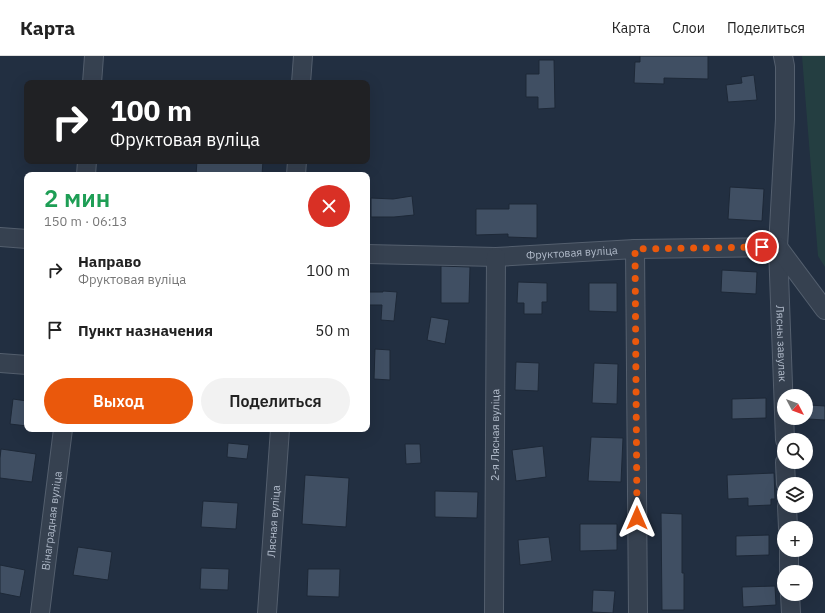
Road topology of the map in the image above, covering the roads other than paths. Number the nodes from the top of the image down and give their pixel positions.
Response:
1 (94, 56) edge
2 (302, 56) edge
3 (783, 56) edge
4 (92, 80) edge
5 (301, 80) edge
6 (0, 237) edge
7 (24, 239) edge
8 (778, 247) junction
9 (635, 249) junction
10 (370, 254) edge
11 (496, 257) junction
12 (825, 310) edge
13 (0, 363) edge
14 (24, 365) edge
15 (63, 432) edge
16 (280, 432) edge
17 (785, 433) edge
18 (790, 601) edge
19 (40, 613) edge
20 (267, 613) edge
21 (494, 613) edge
22 (638, 613) edge
23 (791, 613) edge

1 - 4 street
2 - 5 street
3 - 8 street, Лясны завулак
6 - 7 street
8 - 9 street, Фруктовая вуліца
8 - 12 street
8 - 17 street, Лясны завулак
9 - 11 street, Фруктовая вуліца
9 - 22 street
10 - 11 street, Фруктовая вуліца
11 - 21 street, 2-я Лясная вуліца
13 - 14 street
15 - 19 street, Вінаградная вуліца
16 - 20 street, Лясная вуліца
18 - 23 street

